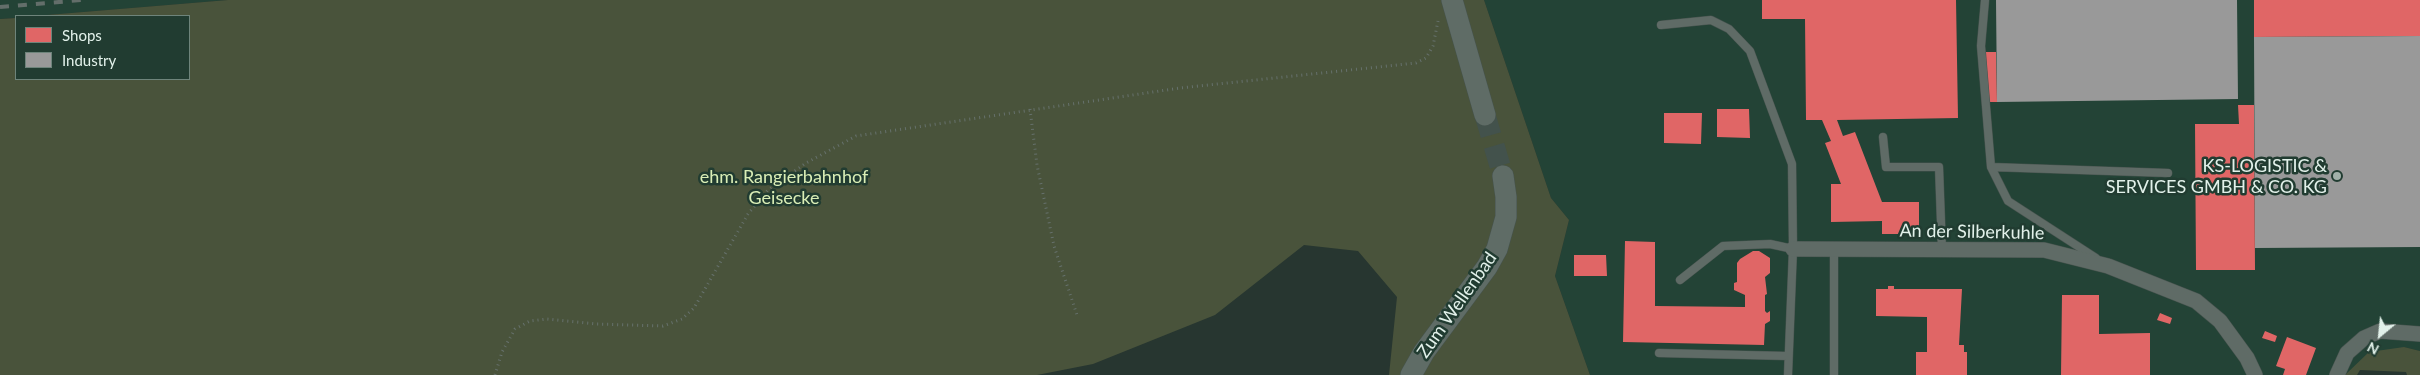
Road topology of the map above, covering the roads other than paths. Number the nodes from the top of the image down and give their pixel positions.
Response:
1 (1452, 0) edge
2 (1985, 0) edge
3 (1660, 25) dead end
4 (1485, 116) tunnel mouth
5 (1883, 137) dead end
6 (1991, 167) junction
7 (2168, 173) dead end
8 (1503, 176) tunnel mouth
9 (1792, 249) junction
10 (1834, 249) junction
11 (1942, 250) junction
12 (2108, 266) junction
13 (1680, 280) dead end
14 (2420, 334) edge
15 (1658, 353) dead end
16 (1788, 356) junction
17 (1411, 375) edge
18 (1788, 375) edge
19 (1834, 375) edge
20 (2255, 375) edge
21 (2337, 375) edge

1 - 4 main road
2 - 6 lane
3 - 9 lane
5 - 11 lane
6 - 7 lane
6 - 12 lane
8 - 17 main road, Zum Wellenbad
9 - 10 street, An der Silberkuhle
9 - 13 lane
9 - 16 lane
10 - 11 street, An der Silberkuhle
10 - 19 lane
11 - 12 street, An der Silberkuhle
12 - 20 street, An der Silberkuhle
14 - 21 street
15 - 16 lane
16 - 18 lane

